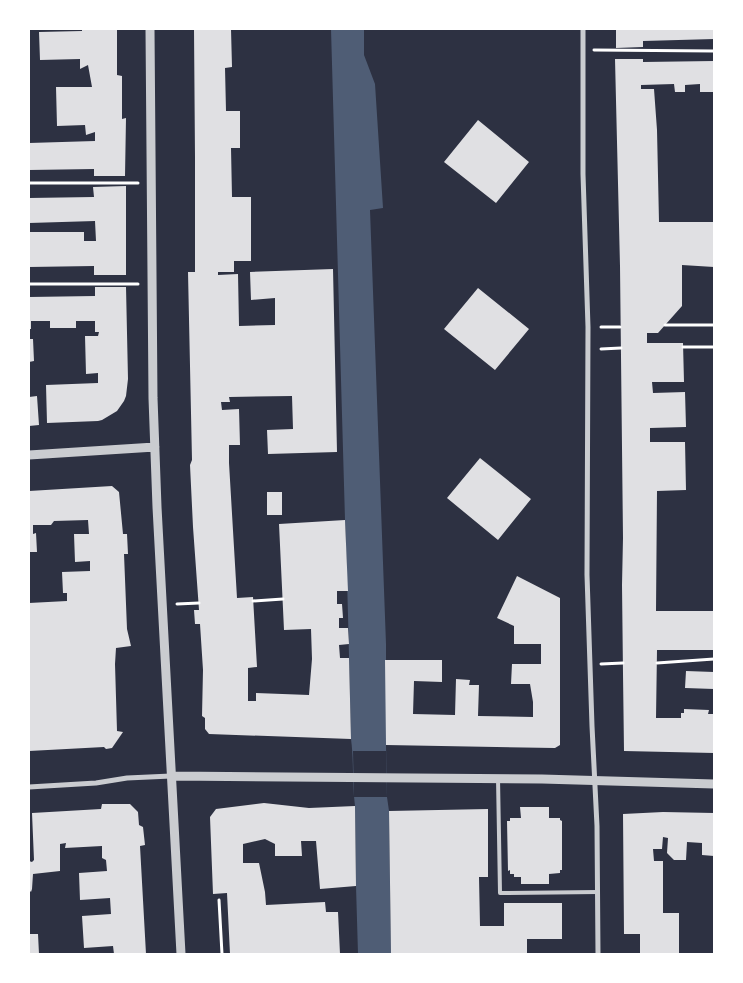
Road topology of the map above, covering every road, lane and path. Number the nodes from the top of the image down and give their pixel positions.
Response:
1 (150, 29) edge
2 (583, 29) edge
3 (583, 50) junction
4 (714, 51) edge
5 (29, 183) edge
6 (152, 183) junction
7 (29, 284) edge
8 (153, 284) junction
9 (665, 325) dead end
10 (714, 325) edge
11 (620, 326) dead end
12 (588, 327) junction
13 (714, 346) edge
14 (683, 347) dead end
15 (620, 348) dead end
16 (588, 349) junction
17 (155, 447) junction
18 (29, 455) edge
19 (283, 599) dead end
20 (253, 601) dead end
21 (199, 603) dead end
22 (163, 605) junction
23 (714, 659) edge
24 (623, 663) dead end
25 (657, 663) dead end
26 (591, 664) junction
27 (171, 776) junction
28 (498, 778) junction
29 (595, 780) junction
30 (714, 784) edge
31 (29, 786) edge
32 (598, 892) junction
33 (219, 900) dead end
34 (182, 954) edge
35 (222, 954) edge
36 (598, 954) edge

1 - 6 street
2 - 3 street
3 - 4 path
3 - 12 street
5 - 6 path
6 - 8 street
7 - 8 path
8 - 17 street
9 - 10 path
11 - 12 path
12 - 16 street
13 - 14 path
15 - 16 path
16 - 26 street
17 - 18 street
17 - 22 street
19 - 20 path
21 - 22 path
22 - 27 street
23 - 25 path
24 - 26 path
26 - 29 street
27 - 28 street
27 - 31 street
27 - 34 street
28 - 29 street
28 - 32 lane
29 - 30 street
29 - 32 street
32 - 36 street
33 - 35 path

